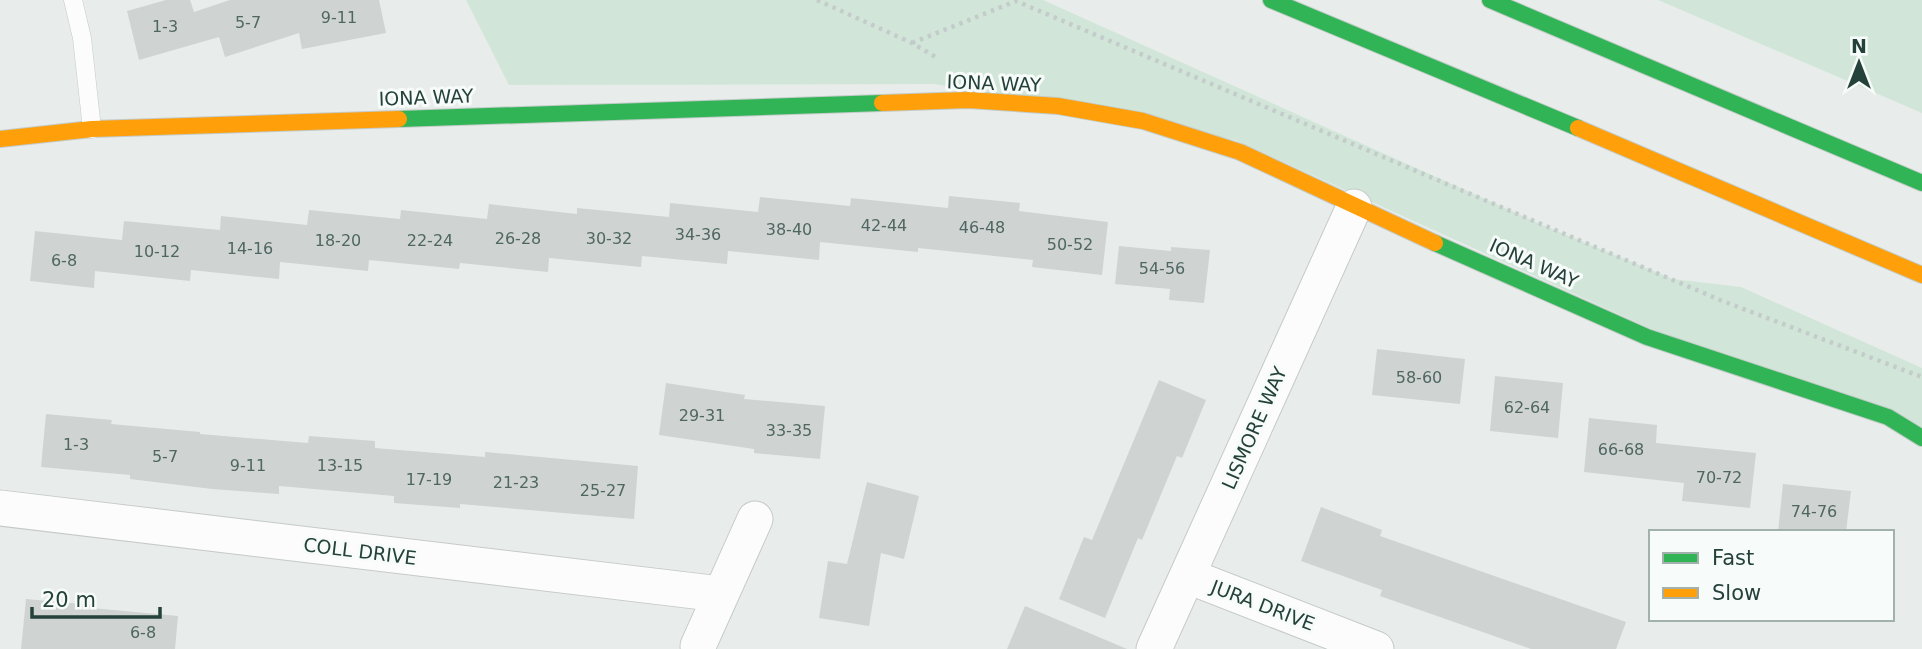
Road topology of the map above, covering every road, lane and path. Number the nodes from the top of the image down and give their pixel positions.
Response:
1 (73, 0) edge
2 (817, 0) edge
3 (1271, 0) edge
4 (1490, 0) edge
5 (912, 43) junction
6 (968, 100) junction
7 (92, 130) junction
8 (0, 139) edge
9 (1922, 183) edge
10 (1354, 206) junction
11 (1922, 275) edge
12 (1922, 377) edge
13 (1922, 438) edge
14 (0, 508) edge
15 (755, 519) dead end
16 (1188, 576) junction
17 (720, 594) junction
18 (698, 646) dead end
19 (1154, 649) edge
20 (1376, 649) edge

1 - 7 lane
2 - 5 path
3 - 11 main road
4 - 9 main road
5 - 6 path
5 - 12 path
6 - 7 main road, IONA WAY
6 - 10 main road, IONA WAY
7 - 8 main road, IONA WAY
10 - 13 main road, IONA WAY
10 - 16 street, LISMORE WAY
14 - 17 street, COLL DRIVE
15 - 17 street
16 - 19 street, LISMORE WAY
16 - 20 street, JURA DRIVE
17 - 18 street

